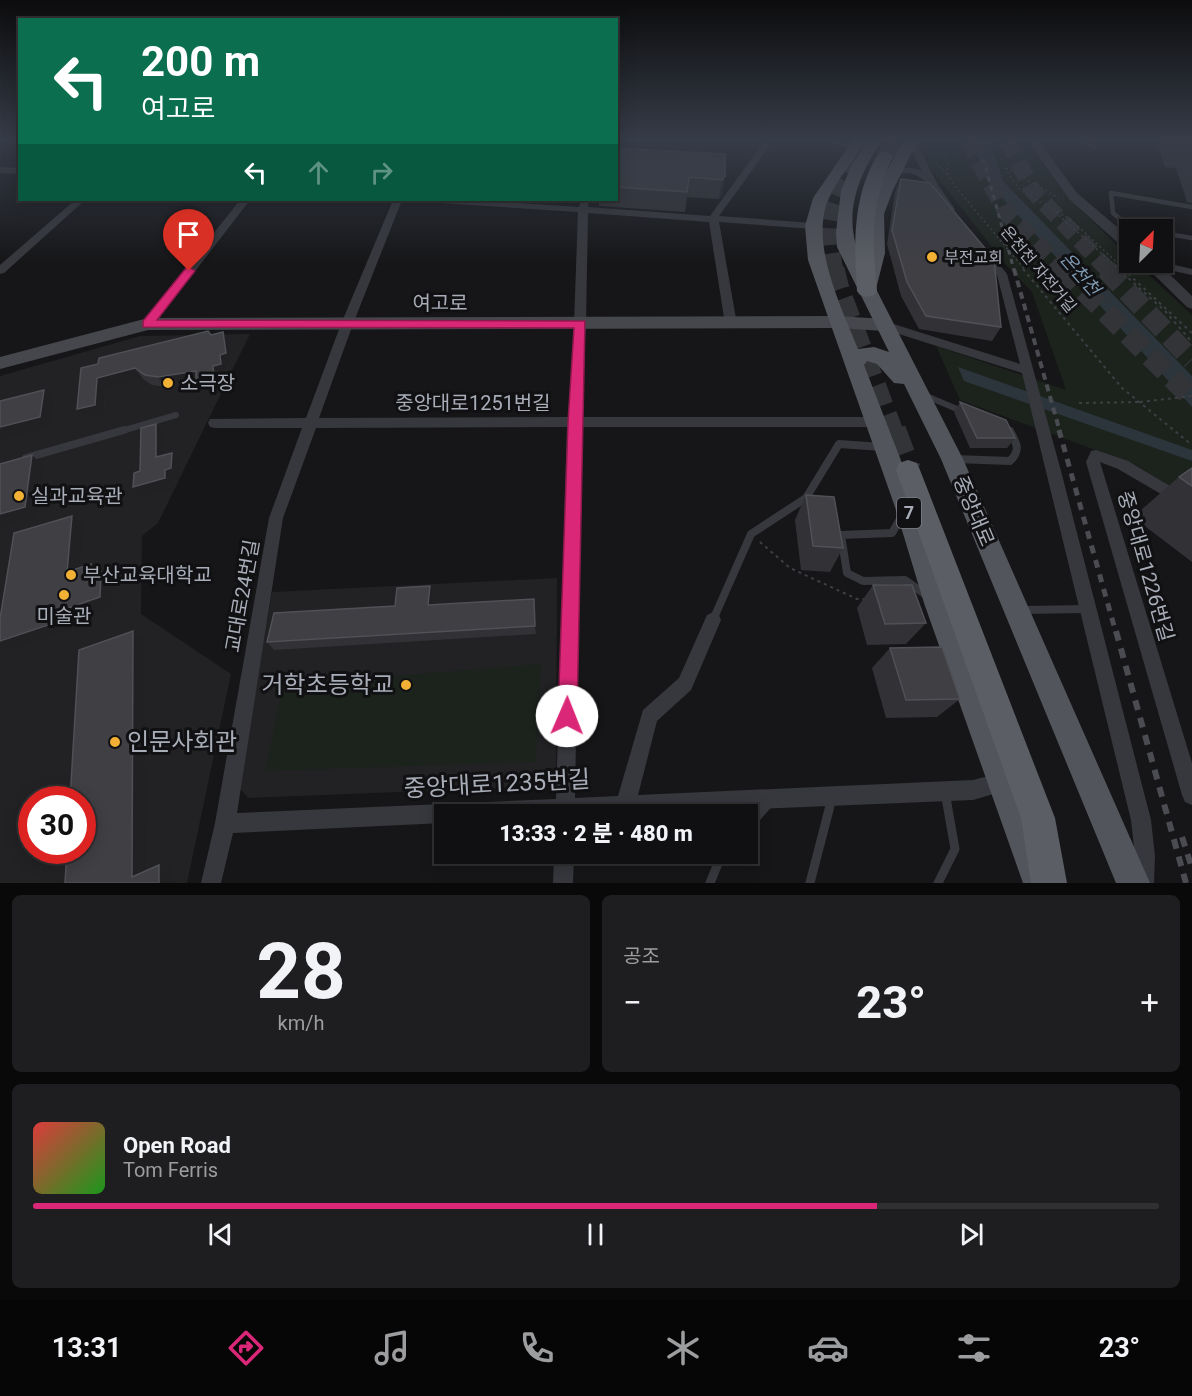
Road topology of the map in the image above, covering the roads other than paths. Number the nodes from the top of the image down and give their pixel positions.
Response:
1 (740, 181) edge
2 (834, 181) edge
3 (852, 181) edge
4 (874, 181) tunnel mouth
5 (890, 181) tunnel mouth
6 (928, 181) edge
7 (931, 181) edge
8 (1064, 181) edge
9 (933, 185) junction
10 (79, 201) edge
11 (244, 201) edge
12 (397, 201) edge
13 (477, 201) edge
14 (584, 204) edge
15 (1192, 207) edge
16 (955, 214) edge
17 (713, 218) junction
18 (1120, 219) edge
19 (813, 226) junction
20 (1173, 234) edge
21 (1119, 236) edge
22 (1192, 238) edge
23 (975, 240) edge
24 (1173, 268) edge
25 (0, 272) edge
26 (1192, 272) edge
27 (1159, 273) edge
28 (867, 291) junction
29 (1192, 304) edge
30 (838, 322) junction
31 (147, 324) junction
32 (347, 324) junction
33 (580, 324) junction
34 (731, 324) junction
35 (884, 325) junction
36 (0, 363) edge
37 (854, 365) junction
38 (1026, 370) junction
39 (921, 394) junction
40 (969, 414) edge
41 (176, 415) dead end
42 (574, 422) junction
43 (875, 422) junction
44 (214, 423) dead end
45 (311, 423) junction
46 (999, 425) edge
47 (885, 448) junction
48 (22, 459) edge
49 (952, 459) junction
50 (908, 470) tunnel mouth
51 (1192, 506) edge
52 (907, 507) junction
53 (938, 603) junction
54 (1088, 609) junction
55 (1017, 610) junction
56 (713, 620) joint
57 (1003, 782) junction
58 (945, 792) junction
59 (1192, 795) edge
60 (832, 796) junction
61 (772, 798) junction
62 (565, 804) edge
63 (626, 804) joint
64 (434, 815) edge
65 (758, 815) edge
66 (225, 823) junction
67 (564, 864) edge
68 (718, 864) edge
69 (211, 883) edge
70 (563, 883) edge
71 (710, 883) edge
72 (810, 883) edge
73 (938, 883) edge
74 (1040, 883) edge
75 (1049, 883) edge
76 (1133, 883) edge
77 (1144, 883) edge

1 - 17 street
2 - 19 main road, 7
3 - 28 main road, 중앙대로
4 - 28 highway
5 - 28 main road
6 - 9 street
7 - 9 street
8 - 21 street
9 - 16 street
10 - 25 street
11 - 31 street
12 - 32 street, 교대로24번길
13 - 14 street
14 - 17 street
14 - 33 street
15 - 18 lane
17 - 19 street
17 - 34 street
19 - 30 main road, 7
20 - 22 lane
23 - 38 street
24 - 26 street
27 - 29 street
28 - 35 main road, 중앙대로
30 - 34 main road, 여고로
30 - 35 main road, 여고로
30 - 37 main road, 7
31 - 32 main road, 여고로
31 - 36 main road, 여고로
32 - 33 main road, 여고로
32 - 45 street, 교대로24번길
33 - 34 main road, 여고로
33 - 42 street
35 - 38 street
35 - 39 main road, 중앙대로
37 - 39 main road
37 - 43 main road, 7
38 - 54 street
39 - 40 lane
39 - 49 main road, 중앙대로
41 - 48 lane
42 - 43 street, 중앙대로1251번길
42 - 45 street, 중앙대로1251번길
42 - 62 street
43 - 47 main road, 7
44 - 45 street, 중앙대로1251번길
45 - 66 street, 교대로24번길
46 - 49 lane
47 - 52 main road, 7
47 - 56 lane
49 - 55 main road, 중앙대로
50 - 75 highway
51 - 59 street, 중앙대로1226번길
52 - 53 main road, 7
52 - 53 lane
53 - 57 main road, 7
54 - 55 lane
54 - 77 street
55 - 76 main road, 중앙대로
56 - 63 street
57 - 58 street, 중앙대로1235번길
57 - 74 main road, 7
58 - 60 street, 중앙대로1235번길
58 - 73 lane
60 - 61 street, 중앙대로1235번길
60 - 72 lane
61 - 63 street, 중앙대로1235번길
61 - 65 lane
64 - 66 street, 중앙대로1235번길
66 - 69 street, 교대로24번길
67 - 70 street
68 - 71 lane

